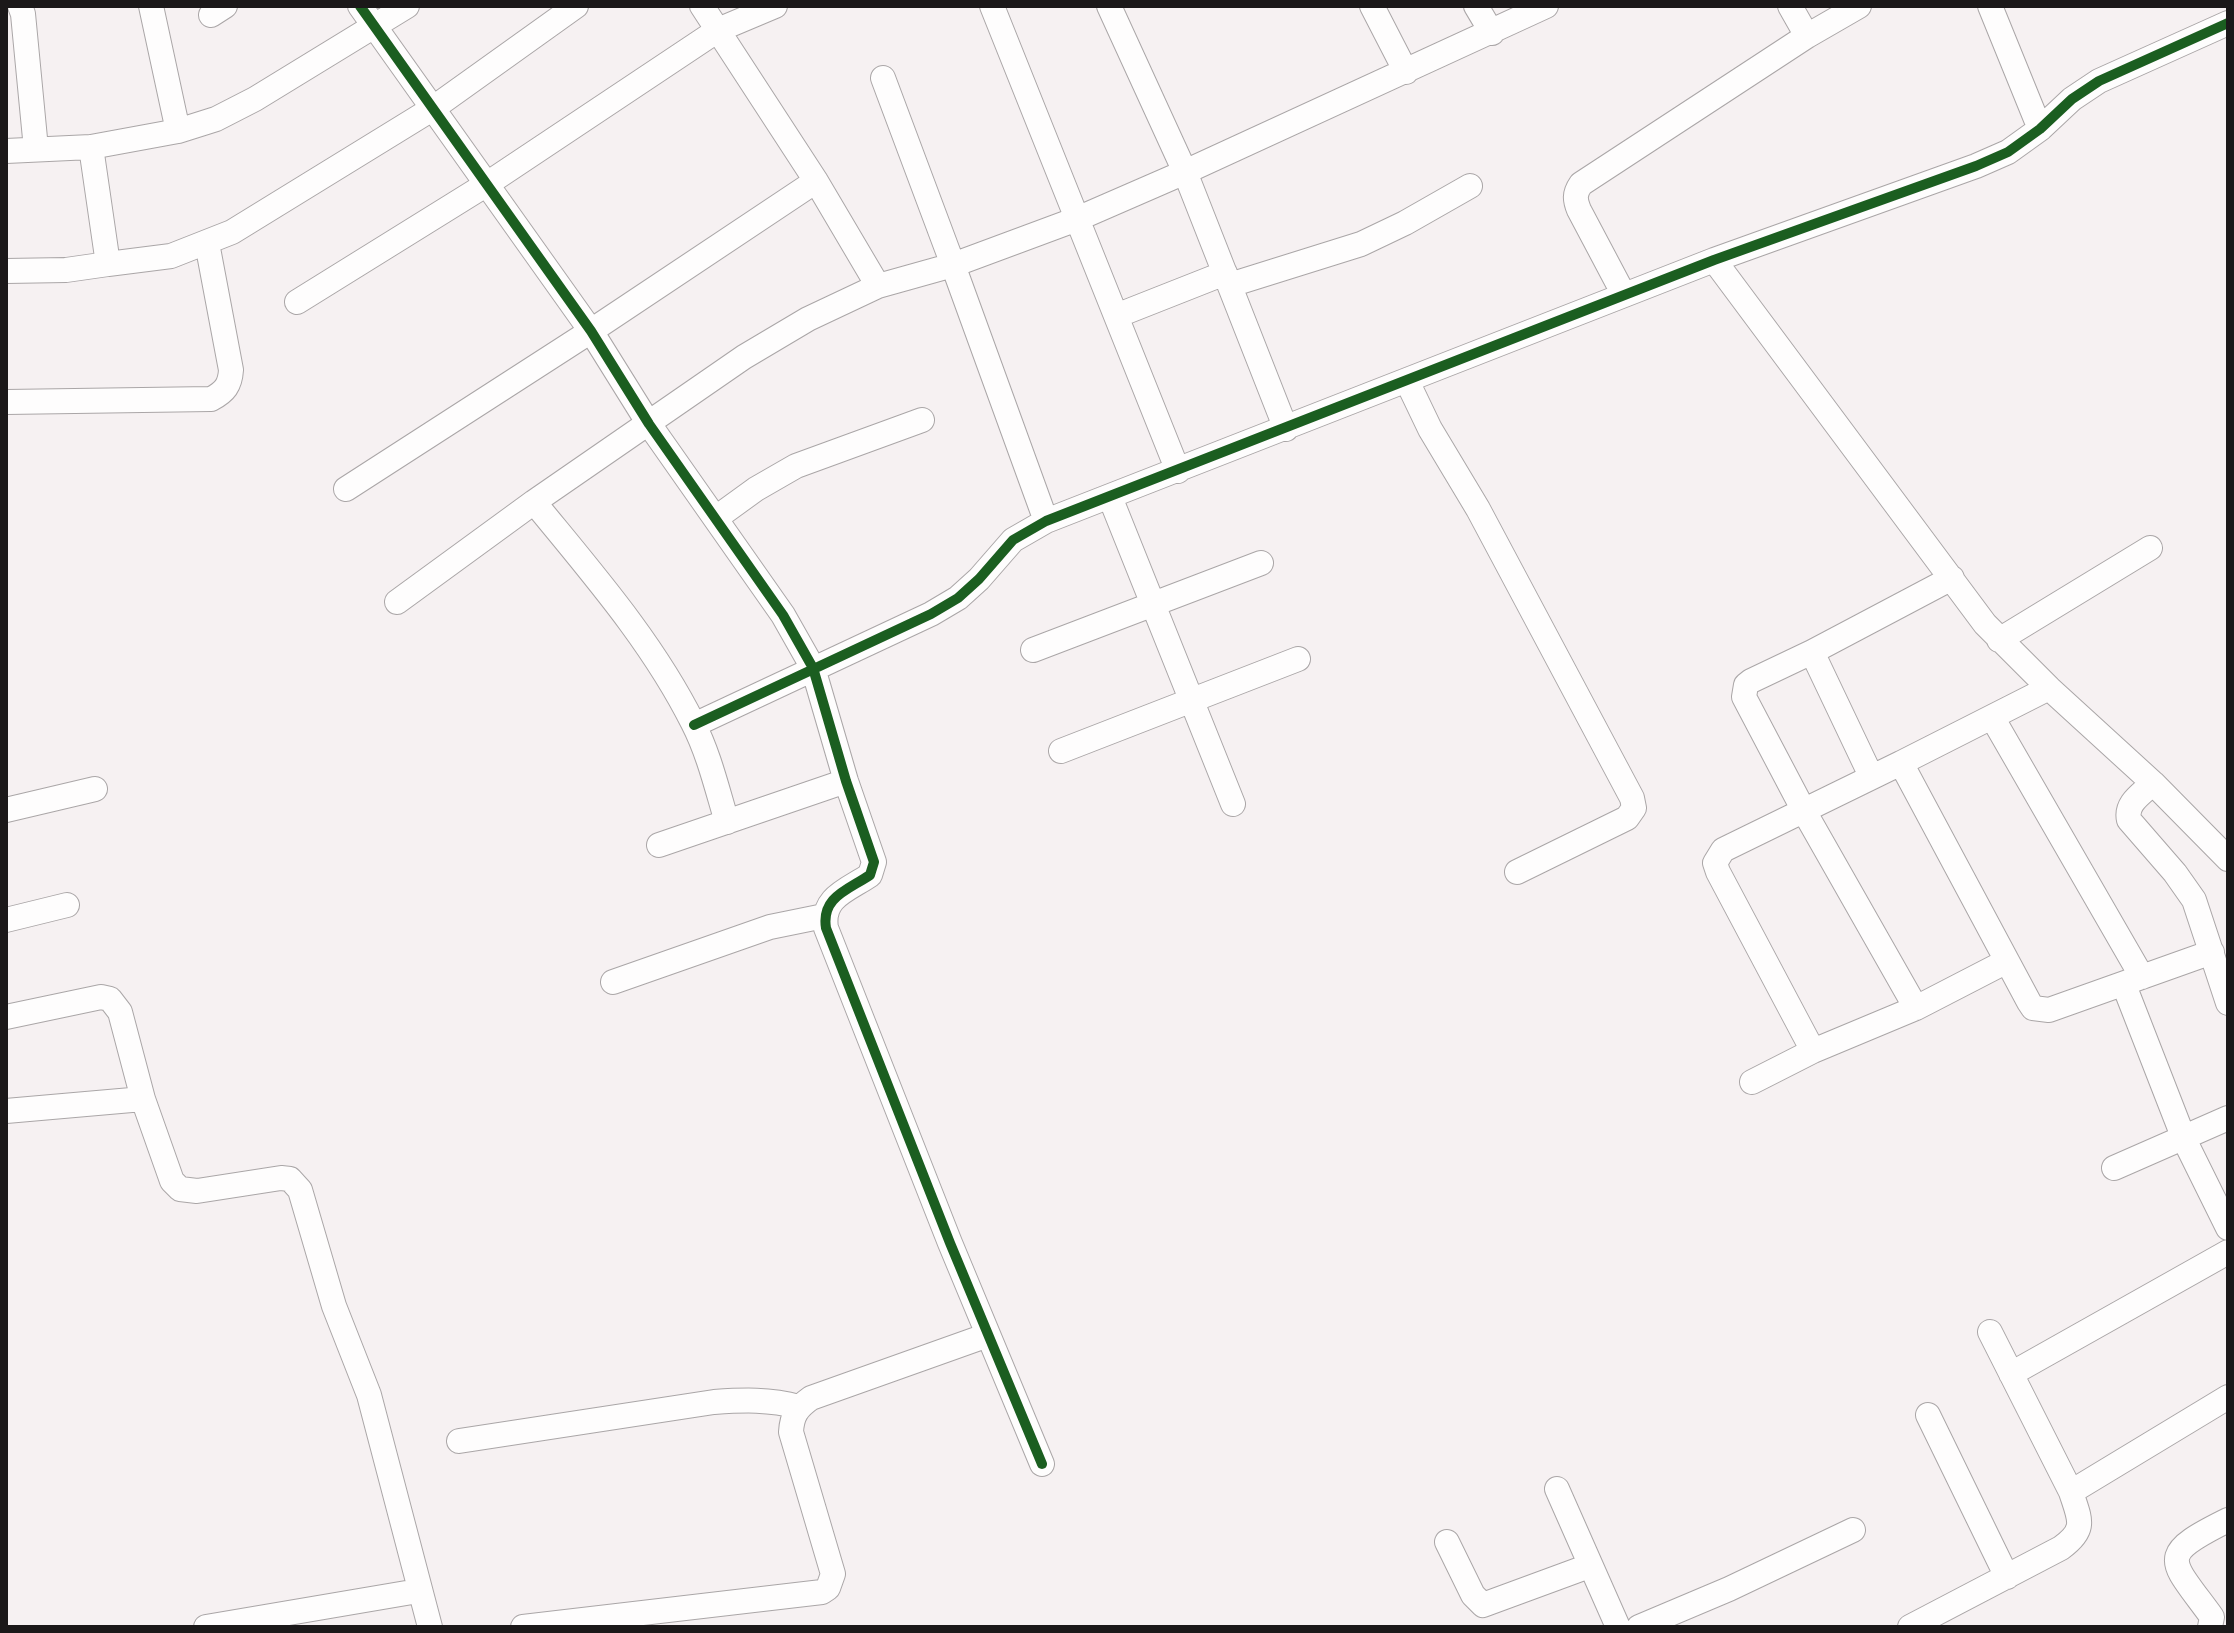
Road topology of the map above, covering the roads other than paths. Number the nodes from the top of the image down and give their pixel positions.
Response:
1 (20, 6) edge
2 (151, 6) edge
3 (360, 6) edge
4 (407, 6) edge
5 (576, 6) edge
6 (702, 6) edge
7 (992, 6) edge
8 (1372, 6) edge
9 (1476, 6) edge
10 (1546, 6) edge
11 (1790, 6) edge
12 (1859, 6) edge
13 (1990, 6) edge
14 (771, 7) edge
15 (1116, 8) edge
16 (2228, 23) edge
17 (375, 28) junction
18 (718, 30) junction
19 (1492, 33) junction
20 (1807, 36) junction
21 (1406, 72) junction
22 (883, 78) dead end
23 (432, 109) junction
24 (2040, 129) junction
25 (178, 131) junction
26 (91, 147) junction
27 (36, 149) junction
28 (6, 151) edge
29 (1185, 172) junction
30 (816, 181) junction
31 (487, 184) junction
32 (1470, 186) dead end
33 (1077, 219) junction
34 (207, 243) junction
35 (1714, 260) junction
36 (108, 264) junction
37 (953, 265) junction
38 (6, 271) edge
39 (1227, 279) junction
40 (878, 286) junction
41 (1624, 295) junction
42 (297, 302) dead end
43 (1116, 316) junction
44 (591, 331) junction
45 (1407, 381) junction
46 (6, 402) edge
47 (922, 420) dead end
48 (649, 424) junction
49 (1286, 429) junction
50 (1178, 471) junction
51 (346, 489) dead end
52 (1110, 497) junction
53 (534, 502) junction
54 (716, 518) junction
55 (1046, 521) junction
56 (2150, 548) dead end
57 (1261, 563) dead end
58 (1952, 578) junction
59 (397, 602) dead end
60 (1153, 605) junction
61 (1999, 640) junction
62 (1033, 650) dead end
63 (1812, 652) junction
64 (1298, 659) dead end
65 (813, 668) junction
66 (2049, 688) junction
67 (1191, 700) junction
68 (1992, 717) junction
69 (694, 725) junction
70 (1061, 751) dead end
71 (1901, 763) junction
72 (1871, 776) junction
73 (846, 781) junction
74 (2153, 783) junction
75 (95, 789) dead end
76 (1233, 804) dead end
77 (6, 810) edge
78 (1804, 811) junction
79 (727, 822) junction
80 (659, 845) dead end
81 (2228, 859) edge
82 (1517, 872) dead end
83 (67, 905) dead end
84 (824, 916) junction
85 (6, 920) edge
86 (2212, 952) junction
87 (2007, 961) junction
88 (2133, 981) junction
89 (613, 982) dead end
90 (2228, 1003) edge
91 (1916, 1008) junction
92 (6, 1017) edge
93 (1813, 1051) junction
94 (1752, 1082) dead end
95 (143, 1099) junction
96 (6, 1111) edge
97 (2228, 1118) edge
98 (2184, 1139) junction
99 (2114, 1168) dead end
100 (2228, 1228) edge
101 (2228, 1252) edge
102 (1990, 1332) dead end
103 (988, 1335) junction
104 (2011, 1374) junction
105 (2228, 1397) edge
106 (799, 1407) junction
107 (1928, 1415) dead end
108 (459, 1441) dead end
109 (1042, 1464) dead end
110 (1557, 1489) dead end
111 (2071, 1492) junction
112 (2228, 1520) edge
113 (1853, 1530) dead end
114 (1447, 1542) dead end
115 (1589, 1566) junction
116 (2007, 1577) junction
117 (418, 1591) junction
118 (206, 1627) edge
119 (430, 1627) edge
120 (523, 1627) edge
121 (1618, 1627) edge
122 (1639, 1627) edge
123 (1910, 1627) edge
124 (2210, 1627) edge

1 - 27 street
2 - 25 street
3 - 17 street
4 - 17 street
5 - 23 street
6 - 18 street
7 - 33 street
8 - 21 street
9 - 19 street
10 - 19 street
11 - 20 street
12 - 20 street
13 - 24 street
14 - 18 street
15 - 29 street
16 - 24 street
17 - 23 street
17 - 25 street
18 - 30 street
18 - 31 street
19 - 21 street
20 - 41 street
21 - 29 street
22 - 37 street
23 - 31 street
23 - 34 street
24 - 35 street
25 - 26 street
26 - 27 street
26 - 36 street
27 - 28 street
29 - 33 street
29 - 39 street
30 - 40 street
30 - 44 street
31 - 42 street
31 - 44 street
32 - 39 street
33 - 37 street
33 - 43 street
34 - 36 street
34 - 46 street
35 - 41 street
35 - 58 street
36 - 38 street
37 - 40 street
37 - 55 street
39 - 43 street
39 - 49 street
40 - 48 street
41 - 45 street
43 - 50 street
44 - 48 street
44 - 51 street
45 - 49 street
45 - 82 street
47 - 54 street
48 - 53 street
48 - 54 street
49 - 50 street
50 - 52 street
52 - 55 street
52 - 60 street
53 - 59 street
53 - 69 street
54 - 65 street
55 - 65 street
56 - 61 street
57 - 60 street
58 - 61 street
58 - 63 street
60 - 62 street
60 - 67 street
61 - 66 street
63 - 72 street
63 - 78 street
64 - 67 street
65 - 69 street
65 - 73 street
66 - 68 street
66 - 74 street
67 - 70 street
67 - 76 street
68 - 71 street
68 - 88 street
69 - 79 street
71 - 72 street
71 - 87 street
72 - 78 street
73 - 79 street
73 - 84 street
74 - 81 street
74 - 86 street
75 - 77 street
78 - 91 street
78 - 93 street
79 - 80 street
83 - 85 street
84 - 89 street
84 - 103 street
86 - 88 street
86 - 90 street
87 - 88 street
87 - 91 street
88 - 98 street
91 - 93 street
92 - 95 street
93 - 94 street
95 - 96 street
95 - 117 street
97 - 98 street
98 - 99 street
98 - 100 street
101 - 104 street
102 - 104 street
103 - 106 street
103 - 109 street
104 - 111 street
105 - 111 street
106 - 108 street
106 - 120 street
107 - 116 street
110 - 115 street
111 - 116 street
112 - 124 street
113 - 122 street
114 - 115 street
115 - 121 street
116 - 123 street
117 - 118 street
117 - 119 street

